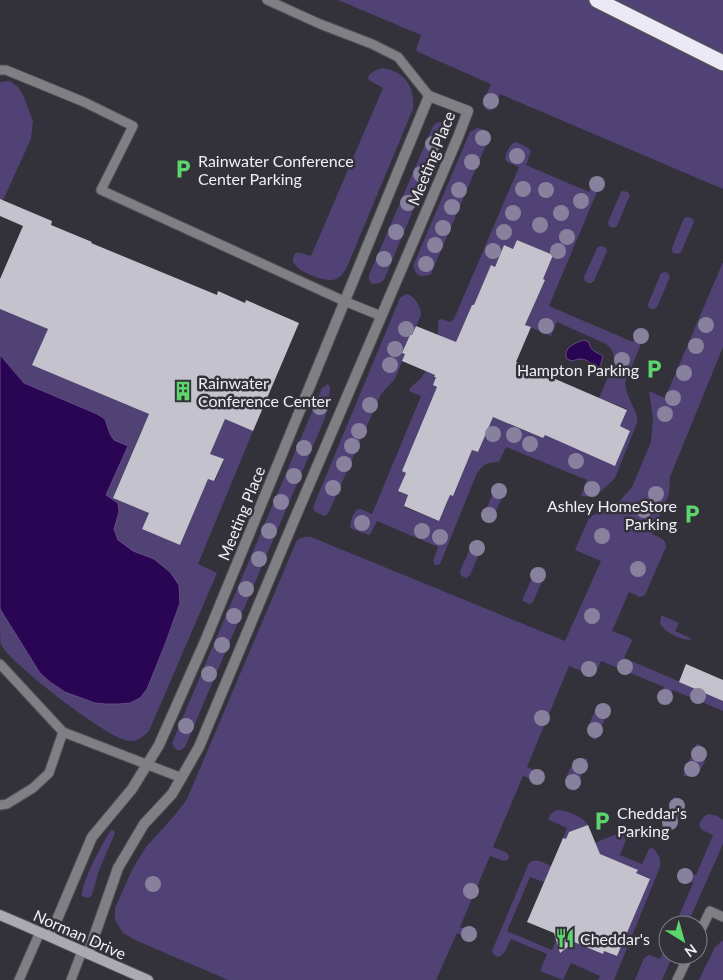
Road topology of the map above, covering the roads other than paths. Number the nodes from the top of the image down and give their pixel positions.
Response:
1 (267, 0) edge
2 (597, 0) edge
3 (723, 63) edge
4 (0, 70) edge
5 (429, 96) junction
6 (344, 301) junction
7 (382, 316) junction
8 (0, 664) edge
9 (63, 732) junction
10 (147, 764) junction
11 (182, 778) junction
12 (0, 805) edge
13 (0, 915) edge
14 (708, 915) edge
15 (723, 917) edge
16 (40, 932) junction
17 (50, 936) junction
18 (85, 953) junction
19 (684, 965) edge
20 (19, 980) edge
21 (71, 980) edge
22 (148, 980) edge
23 (677, 980) edge

1 - 5 lane
2 - 3 highway
4 - 6 lane
5 - 6 street, Meeting Place
5 - 7 street, Meeting Place
6 - 7 lane
6 - 10 street, Meeting Place
7 - 11 street, Meeting Place
8 - 9 lane
9 - 10 lane
9 - 12 lane
10 - 11 lane
10 - 17 street, Meeting Place
11 - 18 street, Meeting Place
13 - 16 street, Norman Drive
14 - 15 lane
16 - 17 street, Norman Drive
16 - 20 lane
17 - 18 street, Norman Drive
18 - 21 lane
18 - 22 street, Norman Drive
19 - 23 lane

